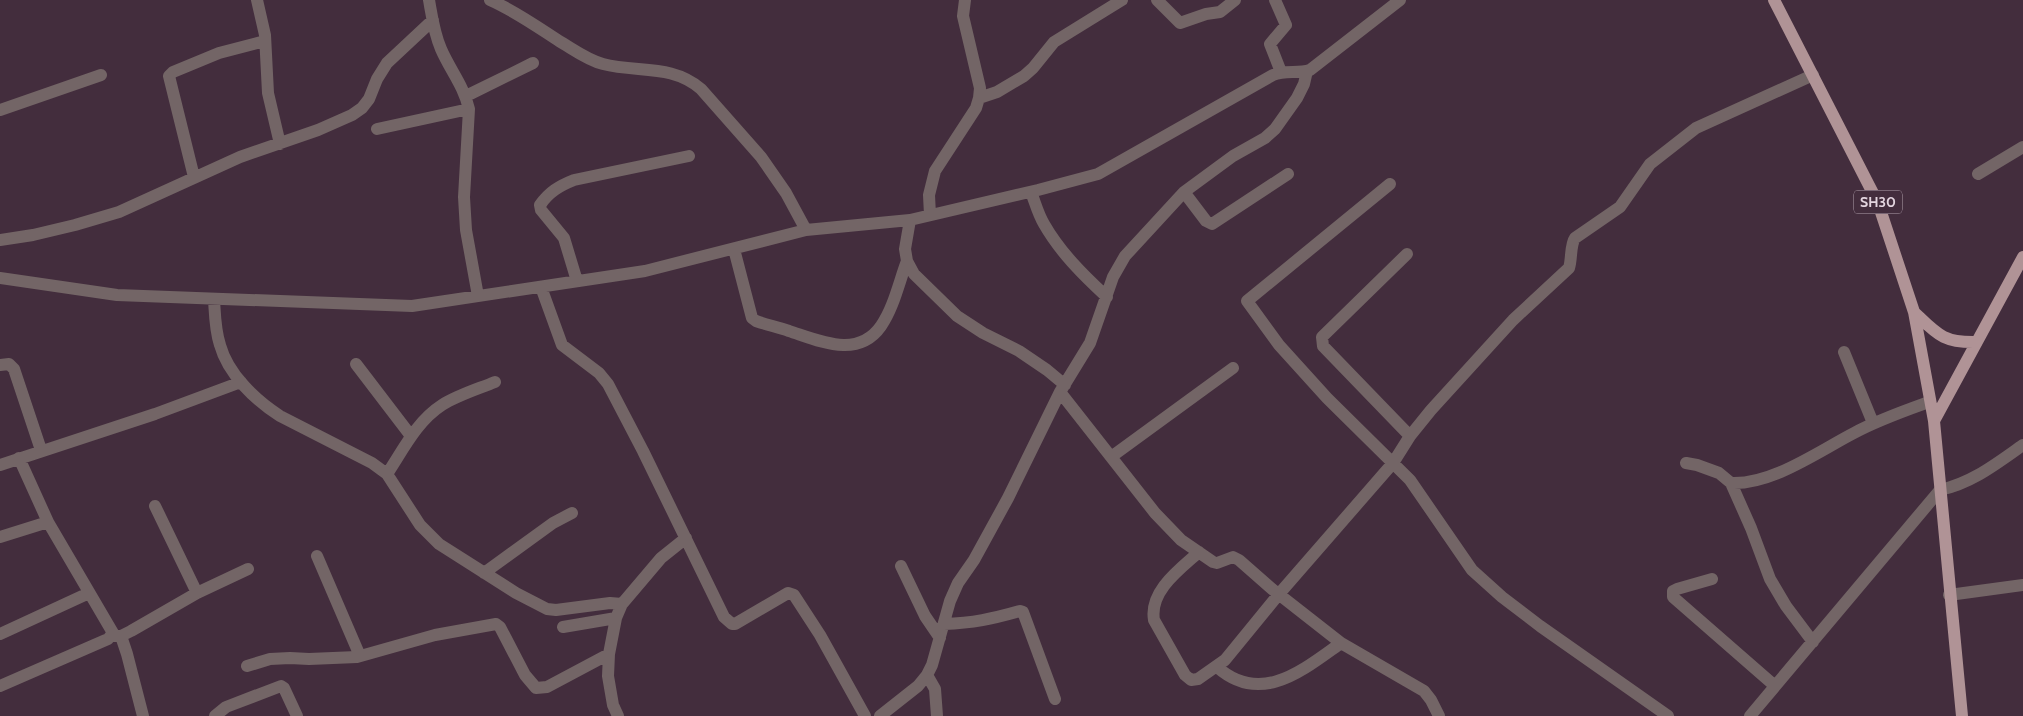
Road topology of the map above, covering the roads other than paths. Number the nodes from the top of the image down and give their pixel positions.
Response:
1 (257, 0) edge
2 (428, 0) edge
3 (490, 0) edge
4 (965, 0) edge
5 (1122, 0) edge
6 (1157, 0) edge
7 (1235, 0) edge
8 (1275, 0) edge
9 (1400, 0) edge
10 (1774, 0) edge
11 (432, 20) junction
12 (266, 41) junction
13 (533, 63) dead end
14 (1307, 71) junction
15 (1281, 72) junction
16 (101, 75) dead end
17 (1813, 75) junction
18 (466, 96) junction
19 (980, 98) junction
20 (469, 109) junction
21 (0, 110) edge
22 (378, 129) dead end
23 (280, 144) junction
24 (2023, 146) edge
25 (689, 156) dead end
26 (1288, 174) dead end
27 (1978, 174) dead end
28 (194, 177) junction
29 (1390, 184) dead end
30 (1031, 192) junction
31 (1184, 192) junction
32 (930, 215) junction
33 (910, 220) junction
34 (806, 230) junction
35 (0, 240) edge
36 (734, 249) junction
37 (1407, 254) dead end
38 (2023, 257) edge
39 (907, 261) junction
40 (0, 278) edge
41 (577, 282) junction
42 (541, 287) junction
43 (478, 296) junction
44 (1107, 297) junction
45 (214, 299) junction
46 (1914, 312) junction
47 (1977, 342) junction
48 (1844, 352) dead end
49 (356, 364) dead end
50 (0, 365) edge
51 (1233, 368) dead end
52 (241, 382) junction
53 (495, 382) dead end
54 (1063, 389) junction
55 (1929, 402) junction
56 (1934, 421) junction
57 (1873, 423) junction
58 (411, 436) junction
59 (1410, 436) junction
60 (2023, 445) edge
61 (41, 450) junction
62 (1111, 457) junction
63 (19, 458) junction
64 (1393, 463) junction
65 (1686, 463) dead end
66 (0, 465) edge
67 (387, 474) junction
68 (1731, 484) junction
69 (1940, 490) junction
70 (155, 506) dead end
71 (572, 513) dead end
72 (48, 522) junction
73 (0, 537) edge
74 (686, 538) junction
75 (1199, 552) junction
76 (317, 556) dead end
77 (901, 566) dead end
78 (248, 569) dead end
79 (484, 573) junction
80 (1712, 579) dead end
81 (2023, 585) edge
82 (89, 593) junction
83 (197, 593) junction
84 (1279, 594) junction
85 (1949, 595) junction
86 (622, 604) junction
87 (616, 618) junction
88 (944, 624) junction
89 (563, 627) dead end
90 (0, 634) edge
91 (116, 636) junction
92 (940, 638) junction
93 (1812, 642) junction
94 (1341, 643) junction
95 (609, 654) junction
96 (360, 656) junction
97 (247, 666) dead end
98 (1217, 667) junction
99 (927, 675) junction
100 (0, 686) edge
101 (1775, 686) junction
102 (1055, 699) dead end
103 (143, 716) edge
104 (216, 716) edge
105 (297, 716) edge
106 (618, 716) edge
107 (865, 716) edge
108 (880, 716) edge
109 (937, 716) edge
110 (1439, 716) edge
111 (1668, 716) edge
112 (1750, 716) edge
113 (1962, 716) edge

1 - 12 street
2 - 11 street
3 - 34 street
4 - 19 street
5 - 19 street
6 - 7 street
8 - 15 street
9 - 14 street
10 - 17 main road, SH30
11 - 18 street
11 - 23 street
12 - 23 street
12 - 28 street
13 - 18 street
14 - 15 street
14 - 31 street
15 - 30 street
16 - 21 street
17 - 46 main road, SH30
17 - 59 street
18 - 20 street
19 - 32 street
20 - 22 street
20 - 43 street
23 - 28 street
24 - 27 street
25 - 41 street
26 - 31 street
28 - 35 street
29 - 64 street
30 - 32 street
30 - 44 street
31 - 44 street
32 - 33 street
33 - 34 street
33 - 39 street
34 - 36 street
36 - 39 street
36 - 41 street
37 - 59 street
38 - 47 main road
39 - 54 street
40 - 45 street
41 - 42 street
42 - 43 street
42 - 74 street
43 - 45 street
44 - 54 street
45 - 52 street
46 - 47 main road
46 - 55 main road, SH30
47 - 56 main road
48 - 57 street
49 - 58 street
50 - 61 street
51 - 62 street
52 - 61 street
52 - 67 street
53 - 58 street
54 - 62 street
54 - 88 street
55 - 56 main road, SH30
55 - 57 street
56 - 69 main road
57 - 68 street
58 - 67 street
59 - 64 street
60 - 69 street
61 - 63 street
62 - 75 street
63 - 66 street
63 - 72 street
64 - 84 street
64 - 111 street
65 - 68 street
67 - 79 street
68 - 93 street
69 - 85 main road
69 - 93 street
70 - 83 street
71 - 79 street
72 - 73 street
72 - 82 street
74 - 86 street
74 - 107 street
75 - 84 street
75 - 98 street
76 - 96 street
77 - 92 street
78 - 83 street
79 - 86 street
80 - 101 street
81 - 85 street
82 - 90 street
82 - 91 street
83 - 91 street
84 - 94 street
84 - 98 street
85 - 113 main road
86 - 87 street
87 - 89 street
87 - 95 street
88 - 92 street
88 - 102 street
91 - 100 street
91 - 103 street
92 - 99 street
93 - 101 street
94 - 98 street
94 - 110 street
95 - 96 street
95 - 106 street
96 - 97 street
99 - 108 street
99 - 109 street
101 - 112 street
104 - 105 street

